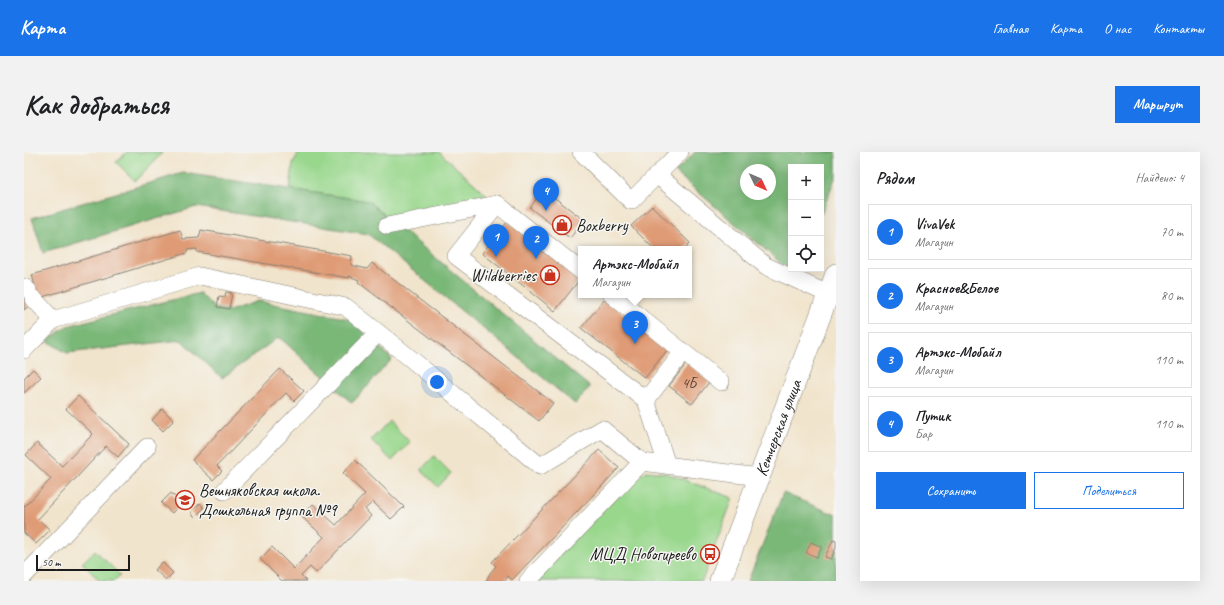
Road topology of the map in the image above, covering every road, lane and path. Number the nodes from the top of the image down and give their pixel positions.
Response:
1 (581, 152) edge
2 (680, 152) edge
3 (657, 175) junction
4 (497, 204) junction
5 (386, 226) dead end
6 (578, 269) edge
7 (836, 274) edge
8 (29, 292) edge
9 (828, 294) junction
10 (616, 298) edge
11 (53, 320) junction
12 (378, 332) junction
13 (24, 350) edge
14 (683, 352) junction
15 (721, 382) dead end
16 (646, 400) junction
17 (147, 447) dead end
18 (642, 462) junction
19 (666, 465) junction
20 (759, 478) junction
21 (224, 491) dead end
22 (24, 576) edge
23 (528, 581) edge
24 (720, 581) edge

1 - 3 lane
2 - 3 lane
3 - 9 lane
4 - 5 lane
4 - 6 lane
4 - 16 lane
7 - 9 main road, Кетчерская улица
8 - 11 lane
9 - 20 main road, Кетчерская улица
10 - 14 lane
11 - 12 lane
11 - 13 lane
12 - 18 lane
12 - 21 lane
14 - 15 lane
14 - 16 lane
16 - 19 lane
17 - 22 lane
18 - 19 lane
18 - 23 lane
19 - 20 lane
20 - 24 main road, Кетчерская улица

